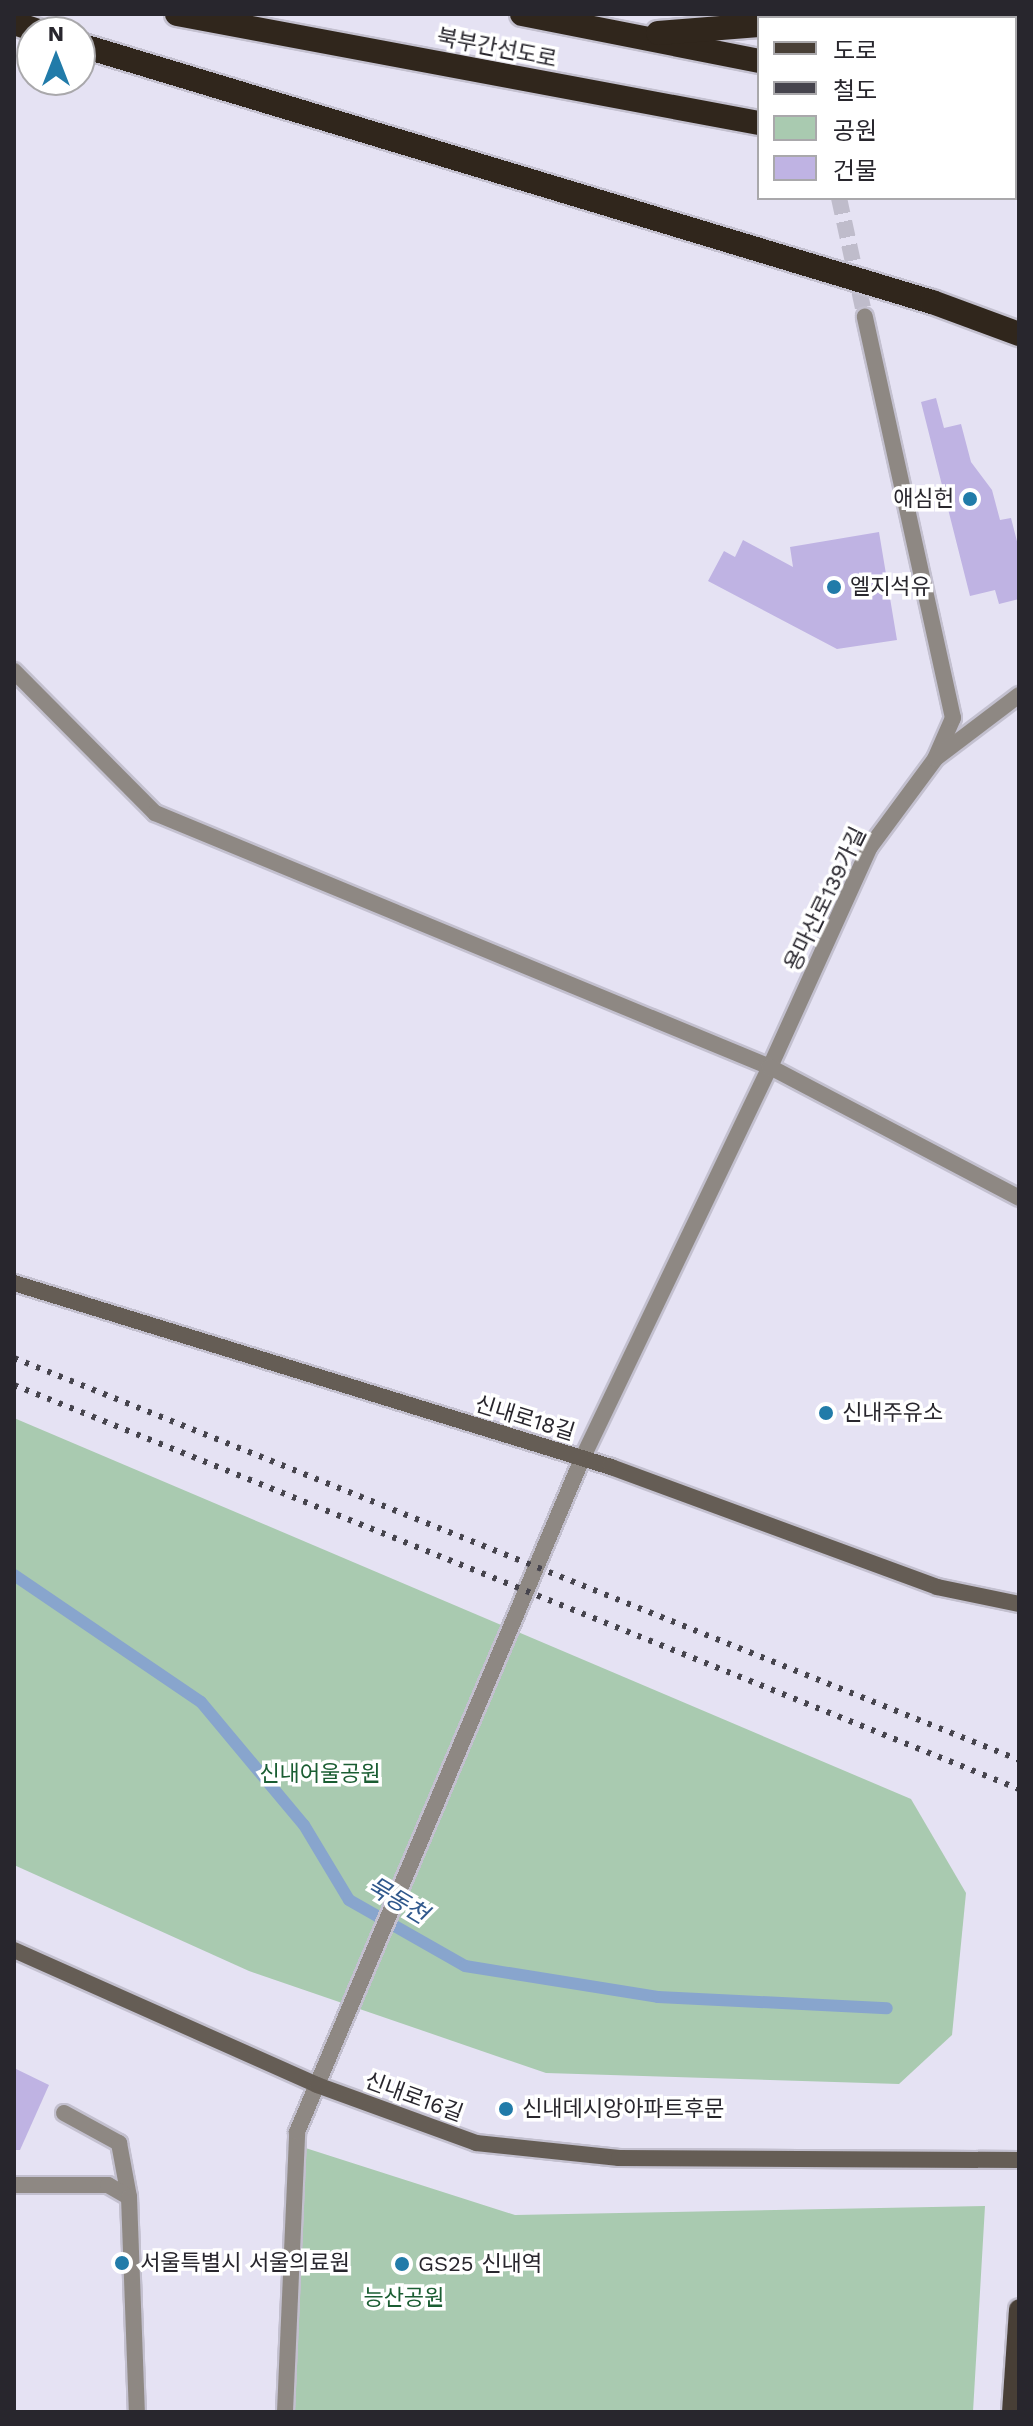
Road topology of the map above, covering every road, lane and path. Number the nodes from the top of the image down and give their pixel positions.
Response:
1 (177, 14) edge
2 (522, 14) edge
3 (757, 25) edge
4 (628, 35) junction
5 (96, 50) edge
6 (757, 61) edge
7 (757, 123) edge
8 (865, 317) tunnel mouth
9 (1019, 334) edge
10 (14, 671) edge
11 (1019, 695) edge
12 (935, 759) junction
13 (770, 1067) junction
14 (1019, 1198) edge
15 (14, 1283) edge
16 (582, 1459) junction
17 (1019, 1604) edge
18 (14, 1950) edge
19 (317, 2085) junction
20 (64, 2113) dead end
21 (1019, 2160) edge
22 (14, 2185) edge
23 (129, 2197) junction
24 (1019, 2309) edge
25 (137, 2412) edge
26 (285, 2412) edge
27 (1012, 2412) edge

1 - 7 highway, 북부간선도로
2 - 4 highway, 북부간선도로
3 - 4 highway
4 - 6 highway, 북부간선도로
5 - 9 highway
8 - 12 street, 용마산로139가길
10 - 13 street
11 - 12 street, 용마산로139가길
12 - 13 street, 용마산로139가길
13 - 14 street
13 - 16 street, 용마산로139가길
15 - 16 street, 신내로18길
16 - 17 street, 신내로18길
16 - 19 street, 용마산로139가길
18 - 19 street, 신내로16길
19 - 21 street, 신내로16길
19 - 26 street, 용마산로139가길
20 - 23 street
22 - 23 street
23 - 25 street
24 - 27 main road

